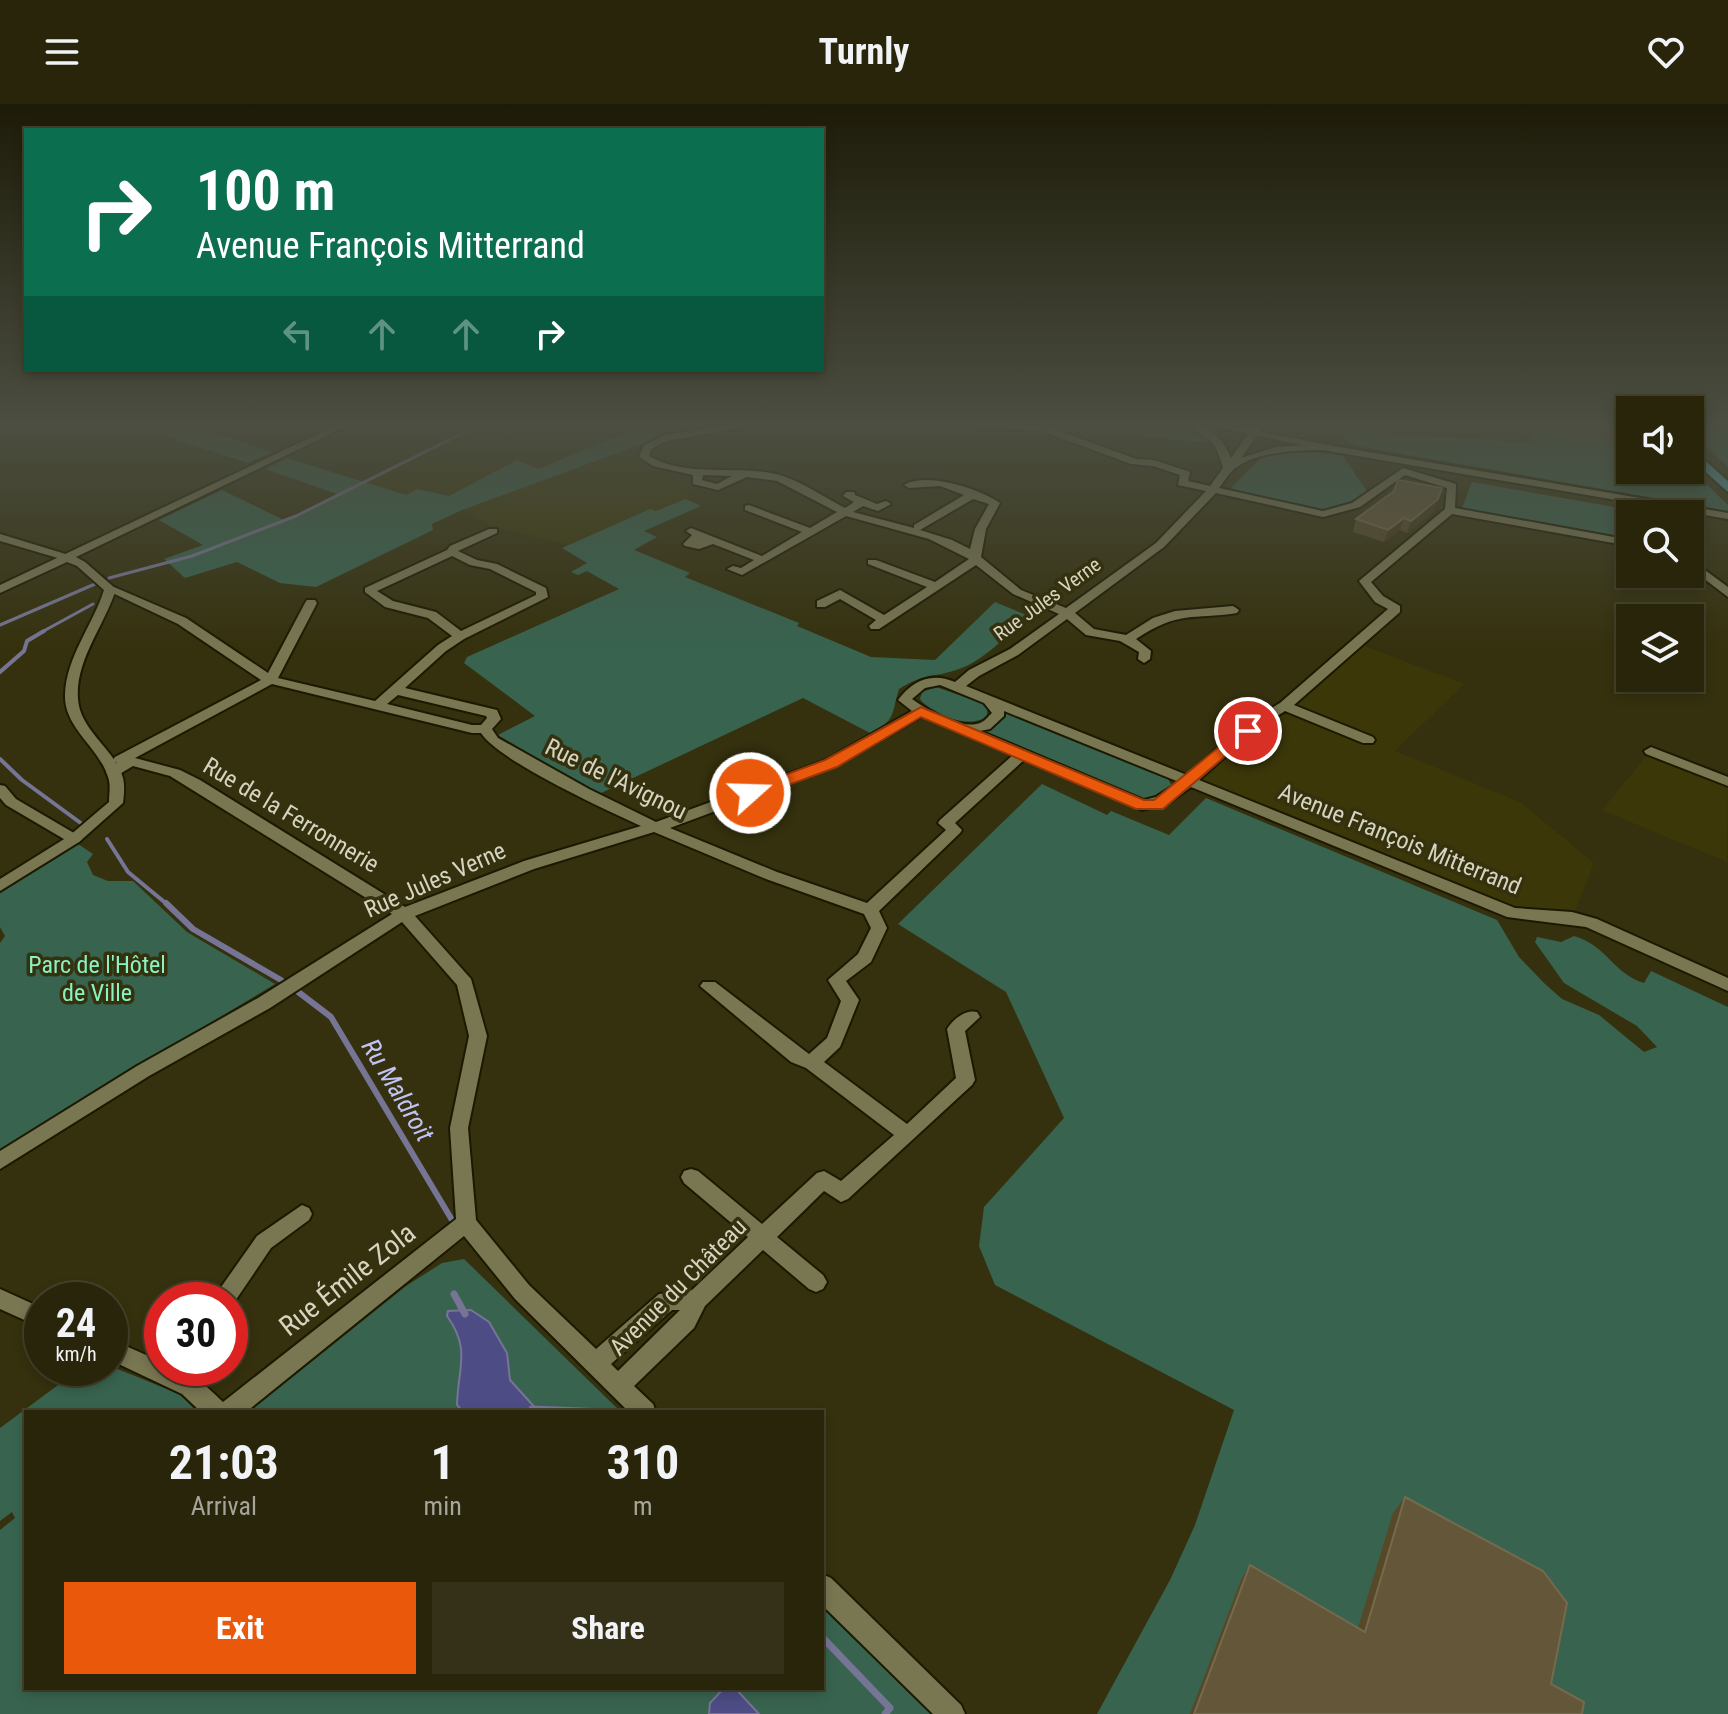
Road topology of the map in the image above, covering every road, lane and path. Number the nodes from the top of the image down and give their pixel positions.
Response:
1 (191, 498) edge
2 (822, 498) edge
3 (853, 498) edge
4 (967, 498) edge
5 (981, 498) edge
6 (1204, 498) edge
7 (1249, 498) edge
8 (1367, 498) edge
9 (1451, 498) edge
10 (1627, 498) edge
11 (862, 502) junction
12 (886, 504) dead end
13 (749, 508) dead end
14 (1450, 510) junction
15 (846, 512) junction
16 (1723, 515) edge
17 (918, 527) dead end
18 (493, 531) dead end
19 (811, 532) junction
20 (695, 533) dead end
21 (0, 537) edge
22 (1616, 540) edge
23 (17, 543) junction
24 (975, 543) junction
25 (959, 549) junction
26 (0, 550) edge
27 (452, 552) junction
28 (68, 558) junction
29 (976, 559) junction
30 (763, 560) junction
31 (872, 562) dead end
32 (733, 569) dead end
33 (1704, 573) edge
34 (936, 586) junction
35 (0, 589) edge
36 (110, 589) junction
37 (1728, 593) edge
38 (311, 603) dead end
39 (821, 604) dead end
40 (1233, 610) dead end
41 (1068, 613) junction
42 (460, 636) junction
43 (1130, 637) junction
44 (1144, 659) dead end
45 (270, 680) junction
46 (958, 686) junction
47 (395, 690) junction
48 (988, 699) junction
49 (378, 706) junction
50 (1285, 706) junction
51 (921, 711) junction
52 (485, 729) junction
53 (963, 729) junction
54 (1368, 740) dead end
55 (150, 746) junction
56 (1651, 751) dead end
57 (1022, 755) junction
58 (110, 765) junction
59 (150, 766) junction
60 (1189, 781) junction
61 (1728, 782) edge
62 (0, 789) edge
63 (654, 828) junction
64 (74, 839) junction
65 (0, 886) edge
66 (870, 910) junction
67 (404, 914) junction
68 (1728, 985) edge
69 (709, 986) dead end
70 (971, 1017) dead end
71 (812, 1063) junction
72 (908, 1135) junction
73 (0, 1161) edge
74 (691, 1177) dead end
75 (302, 1214) dead end
76 (466, 1223) junction
77 (765, 1236) junction
78 (236, 1282) edge
79 (816, 1282) dead end
80 (0, 1299) edge
81 (697, 1299) junction
82 (24, 1310) edge
83 (596, 1363) junction
84 (190, 1386) edge
85 (618, 1386) junction
86 (215, 1410) edge
87 (231, 1410) edge
88 (643, 1410) edge
89 (824, 1589) edge
90 (952, 1714) edge

1 - 28 street
2 - 15 street
3 - 11 street
4 - 17 street
5 - 24 street
6 - 41 street, Rue Jules Verne
7 - 8 street
9 - 14 street
10 - 16 street
11 - 12 street
11 - 15 street
13 - 19 street
14 - 22 street
14 - 50 street
15 - 19 street
15 - 25 street
18 - 27 street
19 - 30 street
20 - 30 street
21 - 23 street
23 - 26 street
23 - 28 street
24 - 25 street
24 - 29 street
25 - 29 street
27 - 42 street
27 - 42 street
28 - 35 street
28 - 36 street
29 - 34 street
29 - 41 street
30 - 32 street
31 - 34 street
33 - 37 street
34 - 39 street
36 - 45 street
36 - 58 street
38 - 45 street
40 - 43 street
41 - 43 street
41 - 46 street, Rue Jules Verne
42 - 47 street
43 - 44 street
45 - 49 street
45 - 55 street
46 - 48 street, Avenue François Mitterrand
46 - 51 street, Avenue François Mitterrand
47 - 49 street
47 - 52 street, Rue de l'Avignou
48 - 53 street
48 - 60 street, Avenue François Mitterrand
49 - 52 street
50 - 54 street
50 - 60 street
51 - 53 street
51 - 63 street, Rue Jules Verne
52 - 63 street, Rue de l'Avignou
53 - 57 street
55 - 58 street
55 - 59 street
56 - 61 street
57 - 60 street
57 - 66 street
58 - 59 street, Rue de la Ferronnerie
58 - 64 street
59 - 67 street, Rue de la Ferronnerie
60 - 68 street, Avenue François Mitterrand
62 - 64 street
63 - 66 street, Rue de l'Avignou
63 - 67 street, Rue Jules Verne
64 - 65 street
66 - 71 street
67 - 73 street, Rue Jules Verne
67 - 76 street, Rue de la Ferronnerie
69 - 71 street
70 - 72 street
71 - 72 street
72 - 77 street, Avenue du Château
74 - 77 street
75 - 78 street
76 - 83 street
76 - 87 street, Rue Émile Zola
77 - 79 street
77 - 81 street, Avenue du Château
80 - 82 street
81 - 83 street
81 - 85 street, Avenue du Château
83 - 85 street
84 - 86 street
85 - 88 street
89 - 90 street

